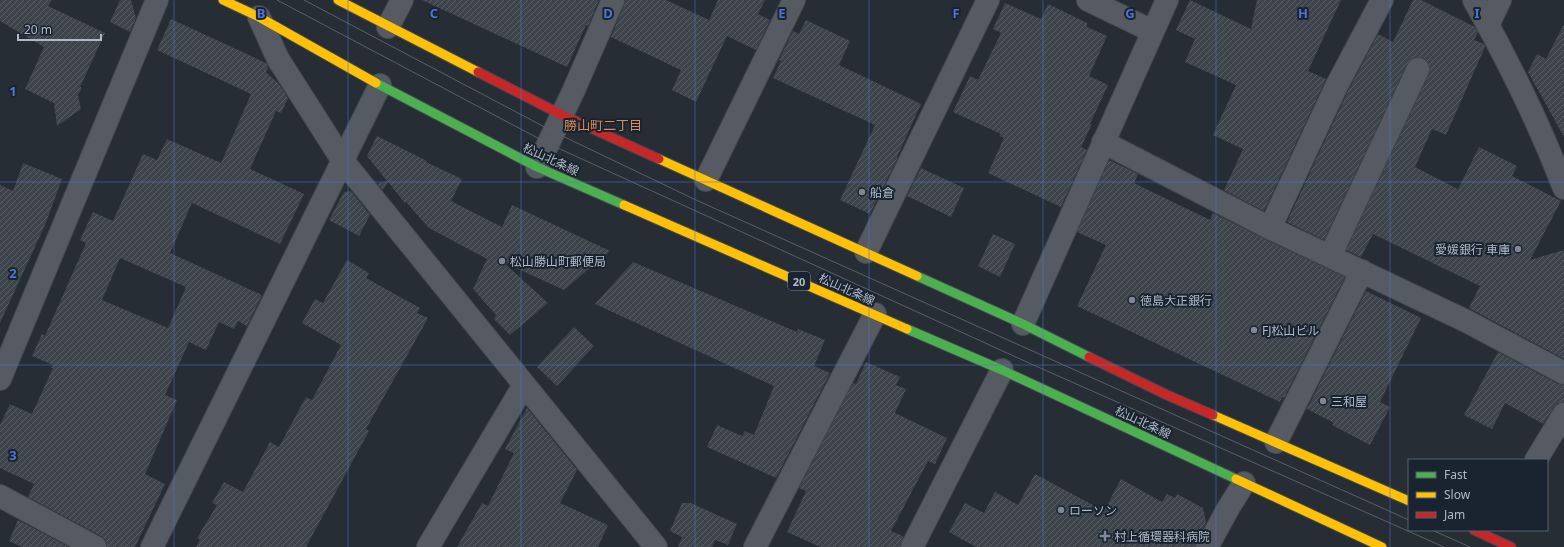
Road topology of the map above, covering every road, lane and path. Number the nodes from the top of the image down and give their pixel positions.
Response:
1 (157, 0) edge
2 (223, 0) edge
3 (338, 0) edge
4 (402, 0) edge
5 (613, 0) edge
6 (794, 0) edge
7 (988, 0) edge
8 (1088, 0) edge
9 (1167, 0) edge
10 (1382, 0) edge
11 (1474, 0) edge
12 (1500, 0) edge
13 (259, 17) junction
14 (1488, 25) junction
15 (388, 27) junction
16 (1152, 31) junction
17 (1418, 69) dead end
18 (380, 85) junction
19 (562, 115) junction
20 (1544, 138) junction
21 (1103, 142) junction
22 (1564, 147) edge
23 (343, 161) junction
24 (537, 167) junction
25 (706, 180) junction
26 (1564, 188) edge
27 (1270, 228) junction
28 (866, 252) junction
29 (1330, 256) junction
30 (1362, 271) junction
31 (875, 314) junction
32 (1023, 324) junction
33 (1002, 370) junction
34 (1564, 373) edge
35 (0, 379) edge
36 (524, 385) junction
37 (1564, 414) edge
38 (1276, 442) junction
39 (1537, 459) edge
40 (1244, 483) junction
41 (0, 496) edge
42 (1408, 501) edge
43 (1486, 532) edge
44 (95, 547) edge
45 (152, 547) edge
46 (428, 547) edge
47 (656, 547) edge
48 (756, 547) edge
49 (912, 547) edge
50 (1207, 547) edge
51 (1382, 547) edge
52 (1511, 547) edge

1 - 35 street
2 - 13 main road, 松山北条線 / 20
3 - 15 main road
4 - 15 street
5 - 19 street
6 - 25 street
7 - 28 street
8 - 16 street
9 - 16 street
10 - 27 street
11 - 14 street
12 - 14 street
13 - 18 main road, 松山北条線 / 20
13 - 23 street
14 - 20 street
15 - 19 main road
16 - 21 street
17 - 29 street
18 - 23 street
18 - 24 main road, 松山北条線 / 20
19 - 24 street
19 - 25 main road
20 - 22 street
20 - 26 street
21 - 27 street
21 - 32 street
23 - 36 street
23 - 45 street
24 - 31 main road, 松山北条線 / 20
25 - 28 main road
27 - 29 street
28 - 32 main road
29 - 30 street
30 - 34 street
30 - 38 street
31 - 33 main road, 松山北条線 / 20
31 - 48 street
32 - 38 main road
33 - 40 main road, 松山北条線 / 20
33 - 49 street
36 - 46 street
36 - 47 street
37 - 39 street
38 - 42 main road
40 - 50 street
40 - 51 main road, 松山北条線 / 20
41 - 44 street
43 - 52 main road

